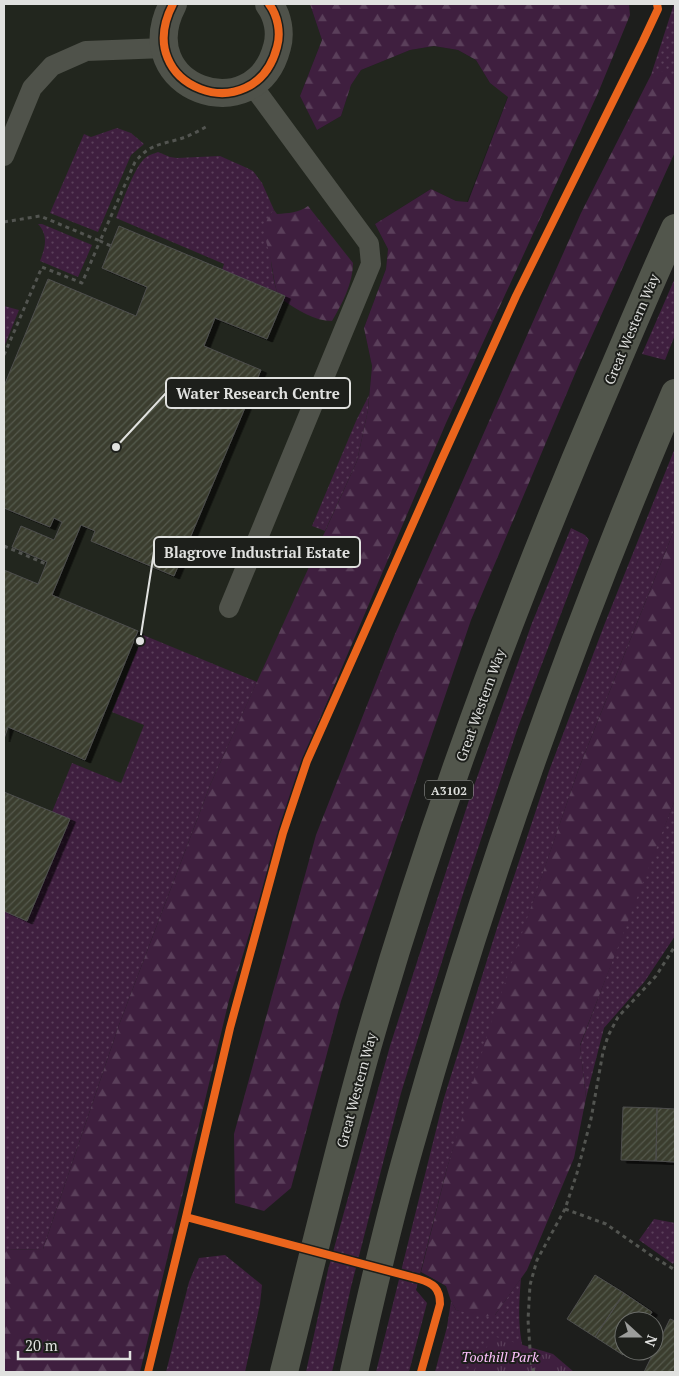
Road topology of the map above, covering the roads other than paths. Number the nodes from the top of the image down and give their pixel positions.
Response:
1 (173, 4) edge
2 (269, 4) edge
3 (165, 48) junction
4 (252, 85) junction
5 (4, 156) edge
6 (675, 228) edge
7 (675, 393) edge
8 (228, 608) dead end
9 (284, 1372) edge
10 (354, 1372) edge

1 - 3 street
2 - 4 street
3 - 4 street
3 - 5 lane
4 - 8 lane
6 - 9 main road, Great Western Way / A3102
7 - 10 main road

